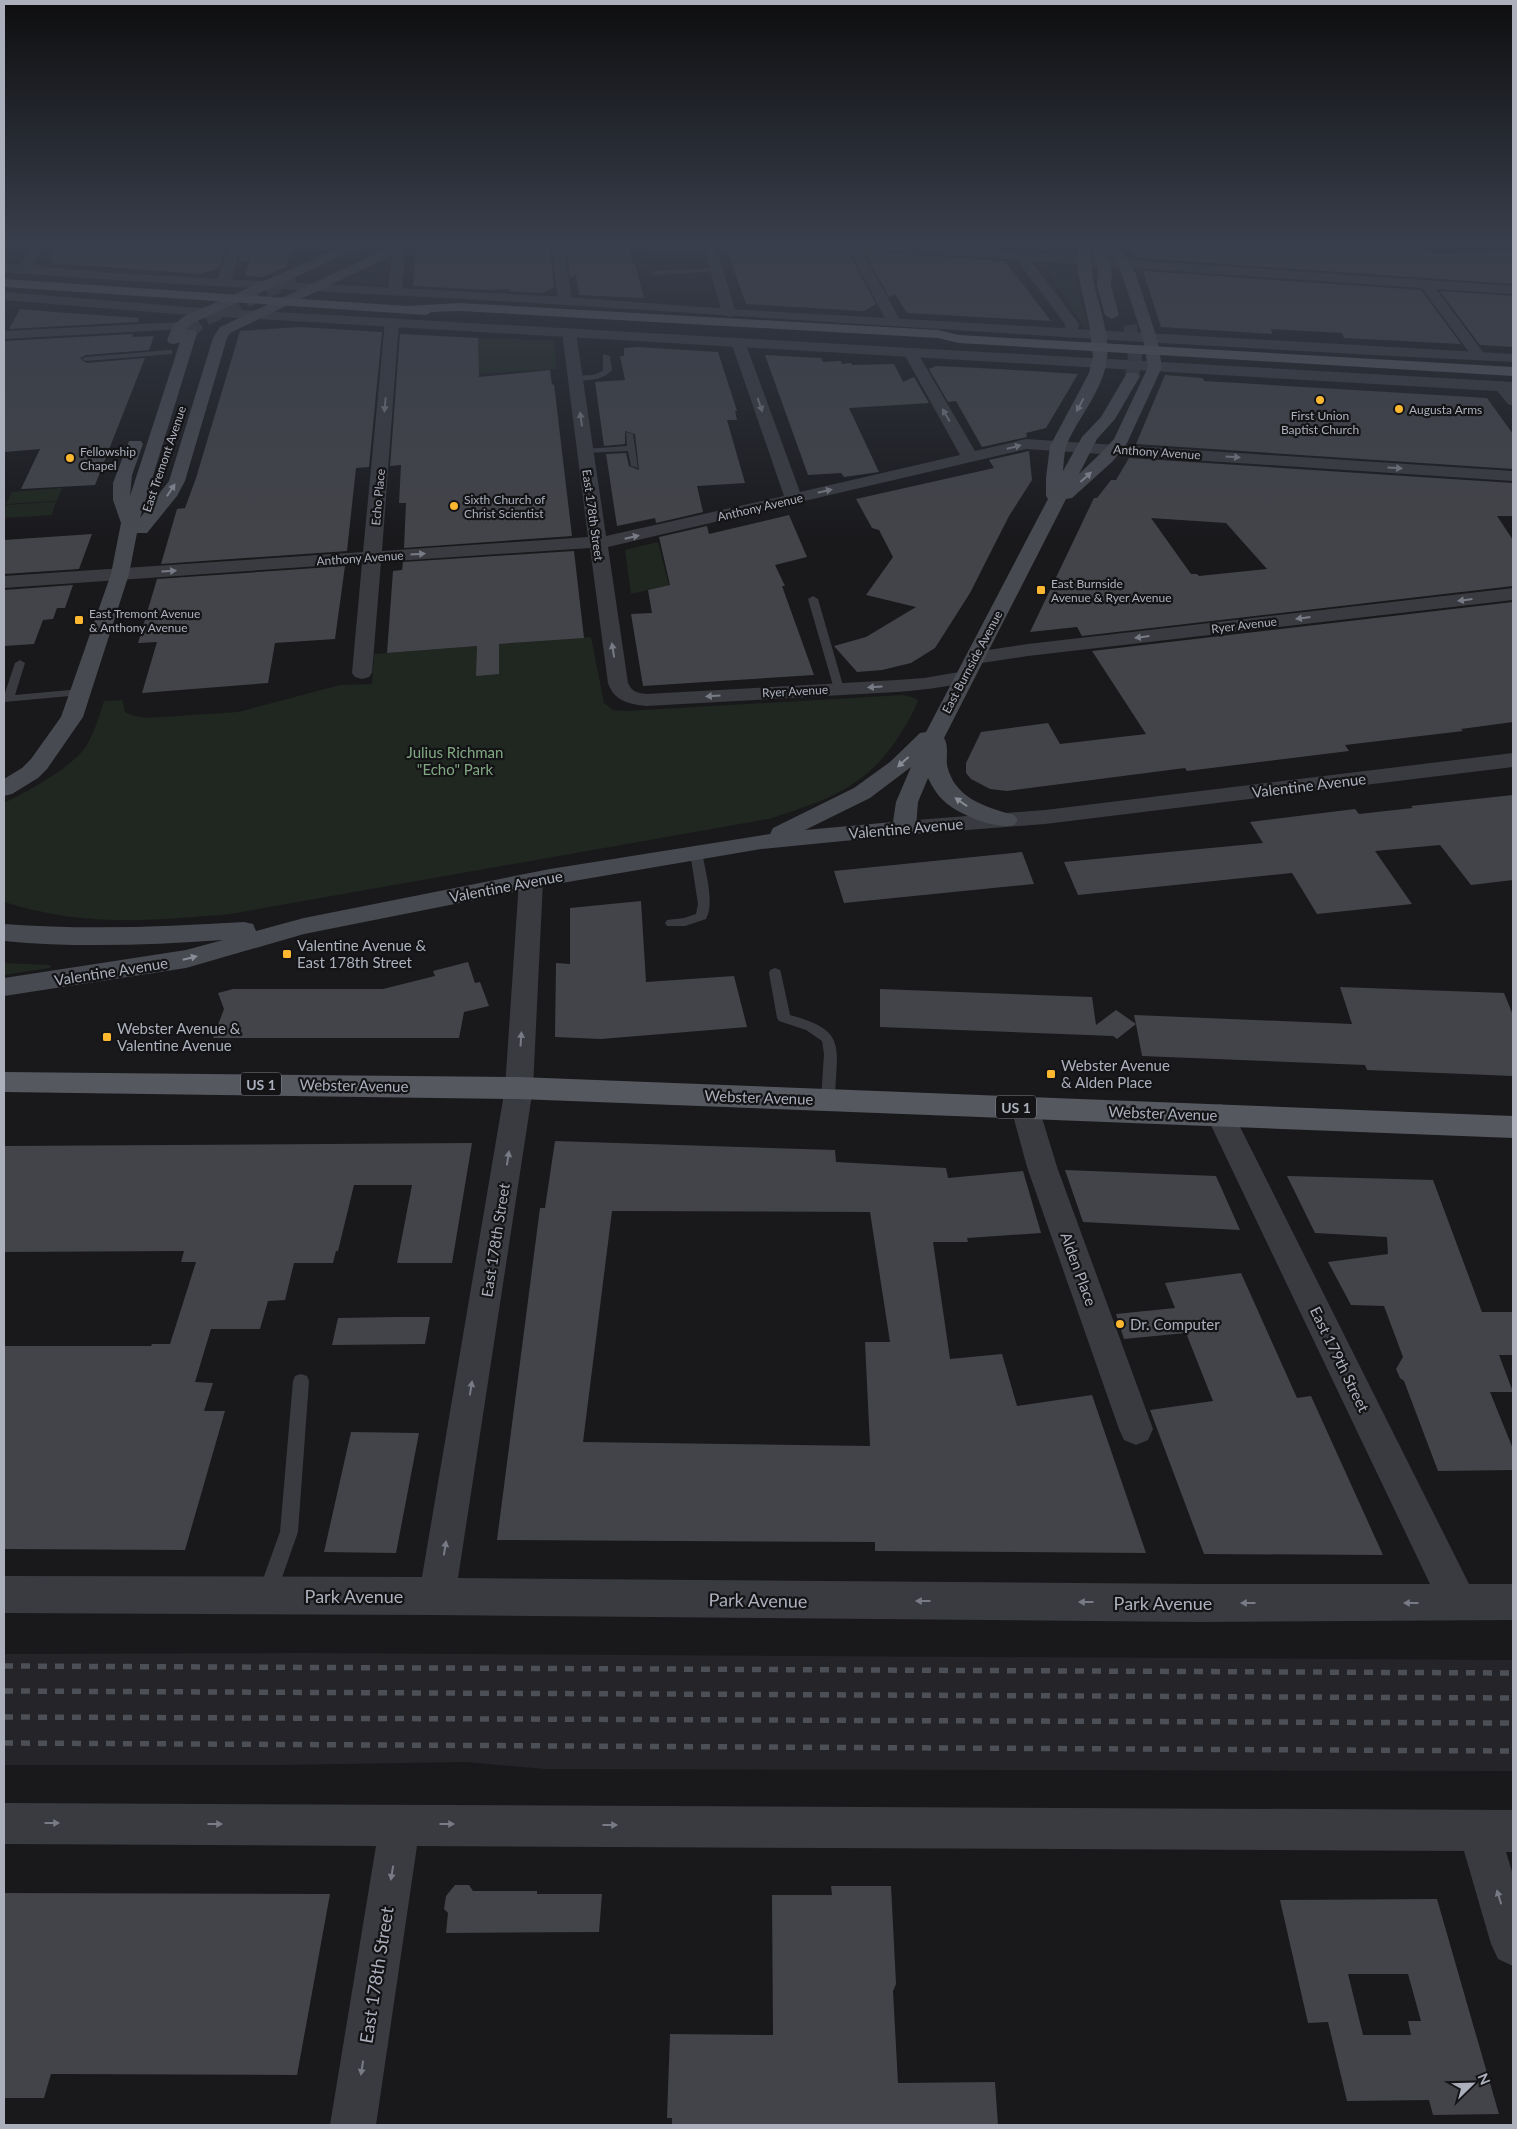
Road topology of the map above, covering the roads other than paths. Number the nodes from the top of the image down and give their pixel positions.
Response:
1 (177, 340) tunnel mouth
2 (182, 340) tunnel mouth
3 (204, 340) tunnel mouth
4 (220, 340) tunnel mouth
5 (390, 340) edge
6 (570, 340) edge
7 (710, 340) edge
8 (909, 340) edge
9 (950, 340) edge
10 (978, 340) edge
11 (1085, 340) edge
12 (1098, 340) edge
13 (1149, 340) edge
14 (1467, 340) edge
15 (738, 342) junction
16 (939, 342) junction
17 (1100, 349) junction
18 (201, 350) dead end
19 (882, 350) junction
20 (169, 352) junction
21 (910, 352) junction
22 (1153, 352) junction
23 (606, 356) dead end
24 (1479, 356) junction
25 (1513, 358) edge
26 (86, 359) dead end
27 (1513, 372) edge
28 (1124, 376) tunnel mouth
29 (160, 377) dead end
30 (575, 378) junction
31 (1507, 386) edge
32 (1513, 401) edge
33 (181, 413) dead end
34 (140, 431) dead end
35 (629, 434) dead end
36 (1087, 442) junction
37 (1058, 446) junction
38 (632, 448) junction
39 (1115, 450) junction
40 (585, 451) junction
41 (970, 457) junction
42 (635, 466) dead end
43 (1513, 476) edge
44 (794, 499) junction
45 (1055, 502) junction
46 (135, 526) junction
47 (597, 542) junction
48 (372, 558) junction
49 (122, 569) junction
50 (4, 582) edge
51 (1513, 594) edge
52 (813, 599) dead end
53 (974, 658) junction
54 (20, 663) dead end
55 (362, 673) dead end
56 (965, 677) junction
57 (839, 689) junction
58 (81, 692) junction
59 (625, 696) joint
60 (6, 699) edge
61 (938, 728) junction
62 (59, 736) junction
63 (1513, 760) edge
64 (4, 770) edge
65 (4, 789) edge
66 (1006, 820) junction
67 (904, 828) junction
68 (761, 842) junction
69 (696, 852) junction
70 (531, 881) junction
71 (4, 918) edge
72 (671, 923) dead end
73 (304, 926) junction
74 (4, 933) edge
75 (114, 936) junction
76 (775, 973) dead end
77 (4, 987) edge
78 (4, 1082) edge
79 (519, 1088) junction
80 (828, 1099) junction
81 (1025, 1108) junction
82 (1220, 1115) junction
83 (1513, 1127) edge
84 (301, 1381) dead end
85 (1136, 1429) dead end
86 (4, 1595) edge
87 (266, 1596) junction
88 (437, 1596) junction
89 (1459, 1602) junction
90 (1513, 1602) edge
91 (4, 1823) edge
92 (400, 1824) junction
93 (1496, 1831) edge
94 (1513, 1944) edge
95 (353, 2125) edge

1 - 20 main road
2 - 46 main road, East Tremont Avenue
3 - 18 main road
46 -> 4 main road, East Tremont Avenue
5 -> 48 street, Echo Place
6 - 30 street, East 178th Street
7 - 15 street
8 - 16 main road
9 - 16 main road
10 - 17 main road
11 - 17 street
12 - 17 main road
13 - 22 main road
14 - 24 street
15 - 19 street
15 -> 44 street
16 - 19 main road
17 - 21 street
17 - 22 street
17 - 22 street
17 -> 37 main road, East Burnside Avenue
19 - 21 street
20 - 26 lane
20 - 29 main road
41 -> 21 street
22 - 24 street
22 - 27 main road
22 - 31 street
22 - 39 main road, East Burnside Avenue
23 - 30 lane
24 - 25 street
28 - 36 main road, East Burnside Avenue
40 -> 30 street, East 178th Street
31 - 32 street
33 - 46 main road, East Tremont Avenue
34 - 46 main road, East Tremont Avenue
35 - 38 lane
36 - 37 street, Anthony Avenue
36 - 39 street, Anthony Avenue
36 - 45 main road, East Burnside Avenue
41 -> 37 street, Anthony Avenue
37 - 45 main road, East Burnside Avenue
38 - 40 lane
38 - 42 lane
39 -> 43 street, Anthony Avenue
45 -> 39 main road, East Burnside Avenue
40 - 47 street, East 178th Street
44 -> 41 street, Anthony Avenue
47 -> 44 street, Anthony Avenue
45 - 53 main road, East Burnside Avenue
46 - 49 main road, East Tremont Avenue
48 -> 47 street, Anthony Avenue
59 -> 47 street, East 178th Street
49 -> 48 street, Anthony Avenue
48 - 55 street, Echo Place
49 - 50 street, Anthony Avenue
49 - 58 main road, East Tremont Avenue
51 -> 53 street, Ryer Avenue
52 - 57 lane
53 - 56 main road, East Burnside Avenue
54 - 60 lane
56 -> 57 street, Ryer Avenue
56 - 61 main road, East Burnside Avenue
57 -> 59 street, Ryer Avenue
58 - 60 lane
58 - 62 main road, East Tremont Avenue
66 -> 61 main road
61 - 67 main road, East Burnside Avenue
61 -> 68 main road
62 - 64 main road, East Tremont Avenue
62 - 65 main road, East Tremont Avenue
63 - 66 street, Valentine Avenue
66 - 67 street, Valentine Avenue
67 - 68 main road, Valentine Avenue
68 - 69 main road, Valentine Avenue
69 - 70 main road, Valentine Avenue
69 - 72 lane
70 - 73 main road, Valentine Avenue
79 -> 70 street, East 178th Street
71 - 75 main road
73 - 75 main road, Valentine Avenue
77 -> 73 main road, Valentine Avenue
74 - 75 main road, Valentine Avenue
76 - 80 lane
78 - 79 main road, Webster Avenue / US 1
79 - 80 main road, Webster Avenue / US 1
88 -> 79 street, East 178th Street
80 - 81 main road, Webster Avenue / US 1
81 - 82 main road, Webster Avenue / US 1
81 - 85 street, Alden Place
82 - 83 main road, Webster Avenue / US 1
82 - 89 street, East 179th Street
84 - 87 lane
86 - 87 street, Park Avenue
87 - 88 street, Park Avenue
89 -> 88 street, Park Avenue
89 - 90 street, Park Avenue
91 -> 92 street
92 -> 93 street
92 -> 95 street, East 178th Street
94 -> 93 street

